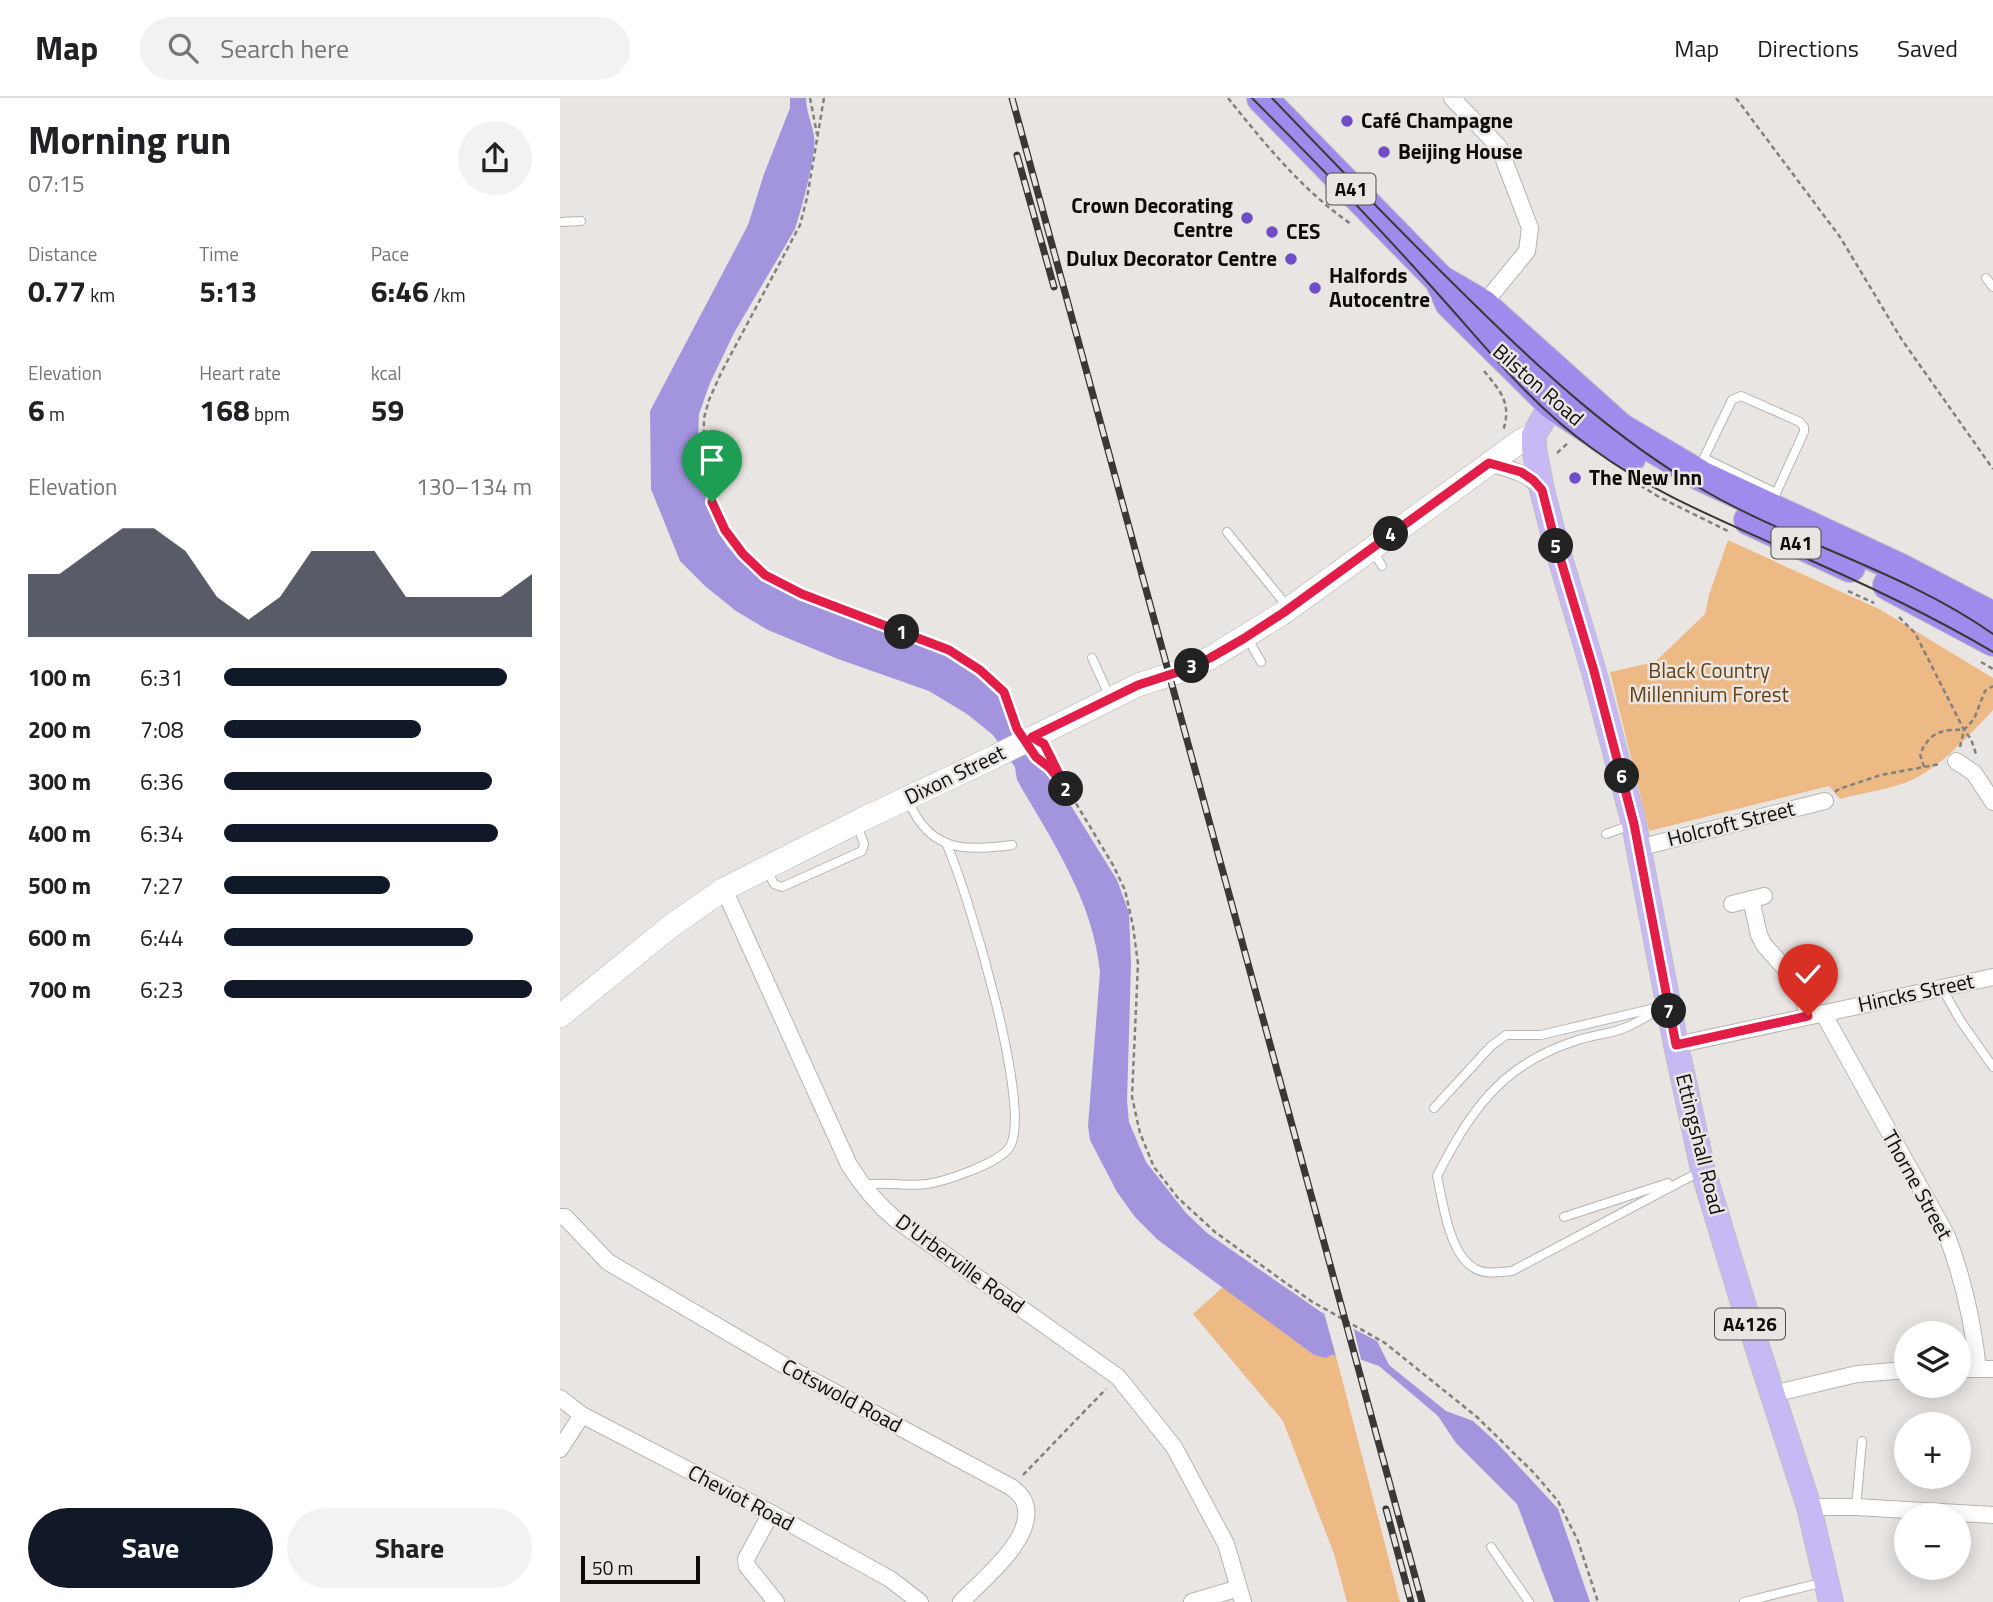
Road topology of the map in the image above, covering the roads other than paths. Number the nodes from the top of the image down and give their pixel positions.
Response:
1 (1262, 98) edge
2 (1452, 98) edge
3 (581, 221) dead end
4 (560, 222) edge
5 (1986, 278) dead end
6 (1440, 280) junction
7 (1993, 287) edge
8 (1482, 305) junction
9 (1562, 395) junction
10 (1535, 446) junction
11 (1489, 463) junction
12 (1700, 466) junction
13 (1542, 490) junction
14 (1773, 500) junction
15 (1227, 532) dead end
16 (1289, 609) junction
17 (1993, 617) edge
18 (1247, 637) junction
19 (1993, 641) edge
20 (1092, 658) dead end
21 (1261, 662) dead end
22 (1110, 698) junction
23 (1956, 761) road end
24 (908, 799) junction
25 (1825, 801) road end
26 (1993, 803) edge
27 (1606, 834) dead end
28 (1636, 836) junction
29 (946, 844) junction
30 (1012, 845) dead end
31 (724, 889) junction
32 (1732, 904) dead end
33 (1993, 977) edge
34 (1942, 988) junction
35 (1668, 1004) junction
36 (1815, 1015) junction
37 (560, 1016) edge
38 (1676, 1045) junction
39 (1993, 1067) edge
40 (1434, 1108) dead end
41 (1703, 1170) junction
42 (862, 1186) junction
43 (560, 1217) edge
44 (1564, 1217) dead end
45 (1985, 1369) edge
46 (1894, 1370) edge
47 (1773, 1394) junction
48 (560, 1398) edge
49 (582, 1415) junction
50 (1862, 1441) dead end
51 (560, 1449) edge
52 (1809, 1507) junction
53 (1856, 1507) junction
54 (771, 1513) junction
55 (1993, 1515) edge
56 (1490, 1547) dead end
57 (1829, 1592) edge
58 (1241, 1595) edge
59 (776, 1602) edge
60 (920, 1602) edge
61 (961, 1602) edge
62 (1192, 1602) edge
63 (1529, 1602) edge
64 (1744, 1602) edge

1 - 6 highway, Bilston Road / A41
2 - 8 street
3 - 4 lane
5 - 7 lane
6 - 8 highway, Bilston Road / A41
6 - 9 highway, Bilston Road / A41
8 - 9 highway, Bilston Road / A41
9 - 10 main road
9 - 12 highway, Bilston Road / A41
9 - 19 highway, Bilston Road / A41
10 - 11 street, Dixon Street
10 - 13 main road, Ettingshall Road / A4126
11 - 13 street
11 - 16 street, Dixon Street
12 - 14 highway, Bilston Road / A41
12 - 14 lane
13 - 28 main road, Ettingshall Road / A4126
14 - 17 highway, Bilston Road / A41
15 - 16 lane
16 - 18 street, Dixon Street
18 - 21 lane
18 - 22 street, Dixon Street
20 - 22 lane
22 - 24 street, Dixon Street, bridge
23 - 26 street
24 - 29 lane
24 - 31 street, Dixon Street
25 - 28 street, Holcroft Street
27 - 28 lane
28 - 35 main road, Ettingshall Road / A4126
29 - 30 lane
29 - 42 lane
31 - 37 street, Dixon Street
31 - 42 street, D'Urberville Road
32 - 36 street, Thorne Street
33 - 34 street, Hincks Street
34 - 36 street, Hincks Street
34 - 39 lane
35 - 38 main road, Ettingshall Road / A4126
35 - 40 lane
35 - 41 lane
36 - 38 street, Hincks Street
36 - 45 street, Thorne Street
38 - 41 main road, Ettingshall Road / A4126
41 - 44 lane
41 - 47 main road, Ettingshall Road / A4126
42 - 58 street, D'Urberville Road
43 - 61 street, Cotswold Road
46 - 47 street
47 - 52 main road, Ettingshall Road / A4126
48 - 49 street, Cheviot Road
49 - 51 street
49 - 54 street, Cheviot Road
50 - 53 lane
52 - 53 street
52 - 57 main road, Ettingshall Road / A4126
53 - 55 street
54 - 59 street
54 - 60 street, Cheviot Road
56 - 63 lane
57 - 64 lane
58 - 62 street

